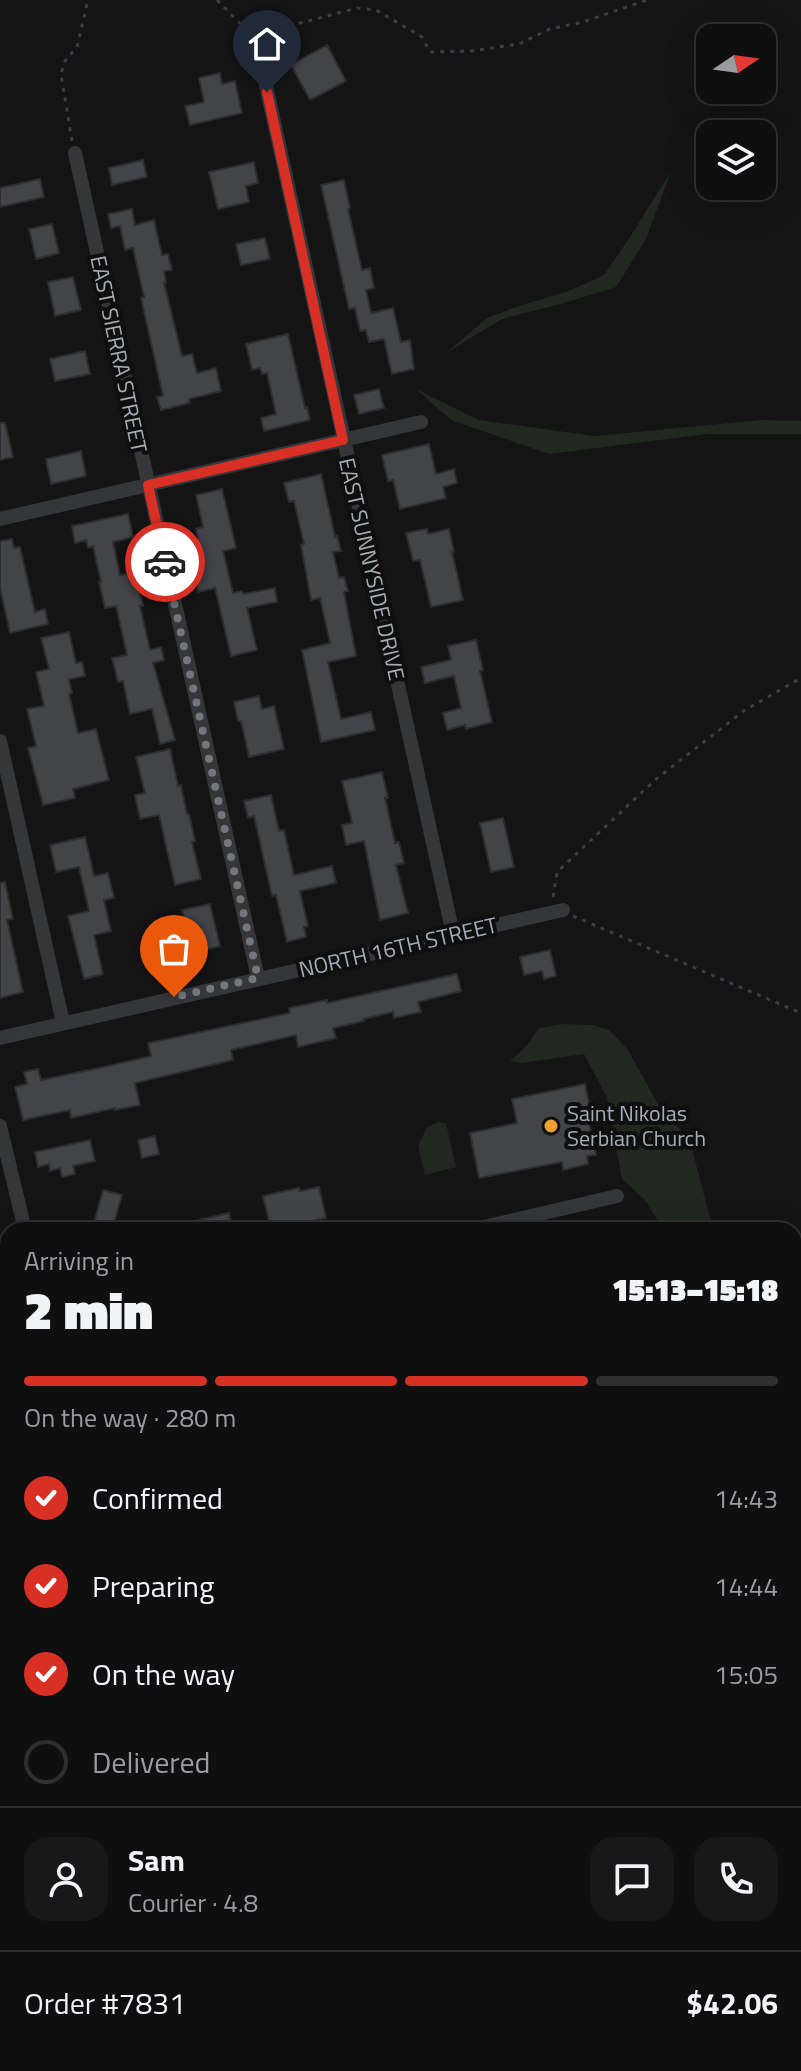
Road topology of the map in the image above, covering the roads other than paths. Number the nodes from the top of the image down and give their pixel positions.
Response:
1 (264, 57) road end
2 (75, 153) road end
3 (421, 422) dead end
4 (343, 440) junction
5 (148, 485) junction
6 (0, 519) edge
7 (0, 741) edge
8 (557, 911) road end
9 (453, 934) junction
10 (258, 978) junction
11 (63, 1023) junction
12 (0, 1038) edge
13 (0, 1126) edge
14 (617, 1196) dead end
15 (23, 1222) edge
16 (505, 1222) edge

1 - 4 street, EAST SUNNYSIDE DRIVE
2 - 5 street, EAST SIERRA STREET
3 - 4 street
4 - 5 street
4 - 9 street, EAST SUNNYSIDE DRIVE
5 - 6 street
5 - 10 street, EAST SIERRA STREET
7 - 11 street
8 - 9 street, NORTH 16TH STREET
9 - 10 street, NORTH 16TH STREET
10 - 11 street, NORTH 16TH STREET
11 - 12 street, NORTH 16TH STREET
13 - 15 street
14 - 16 street

